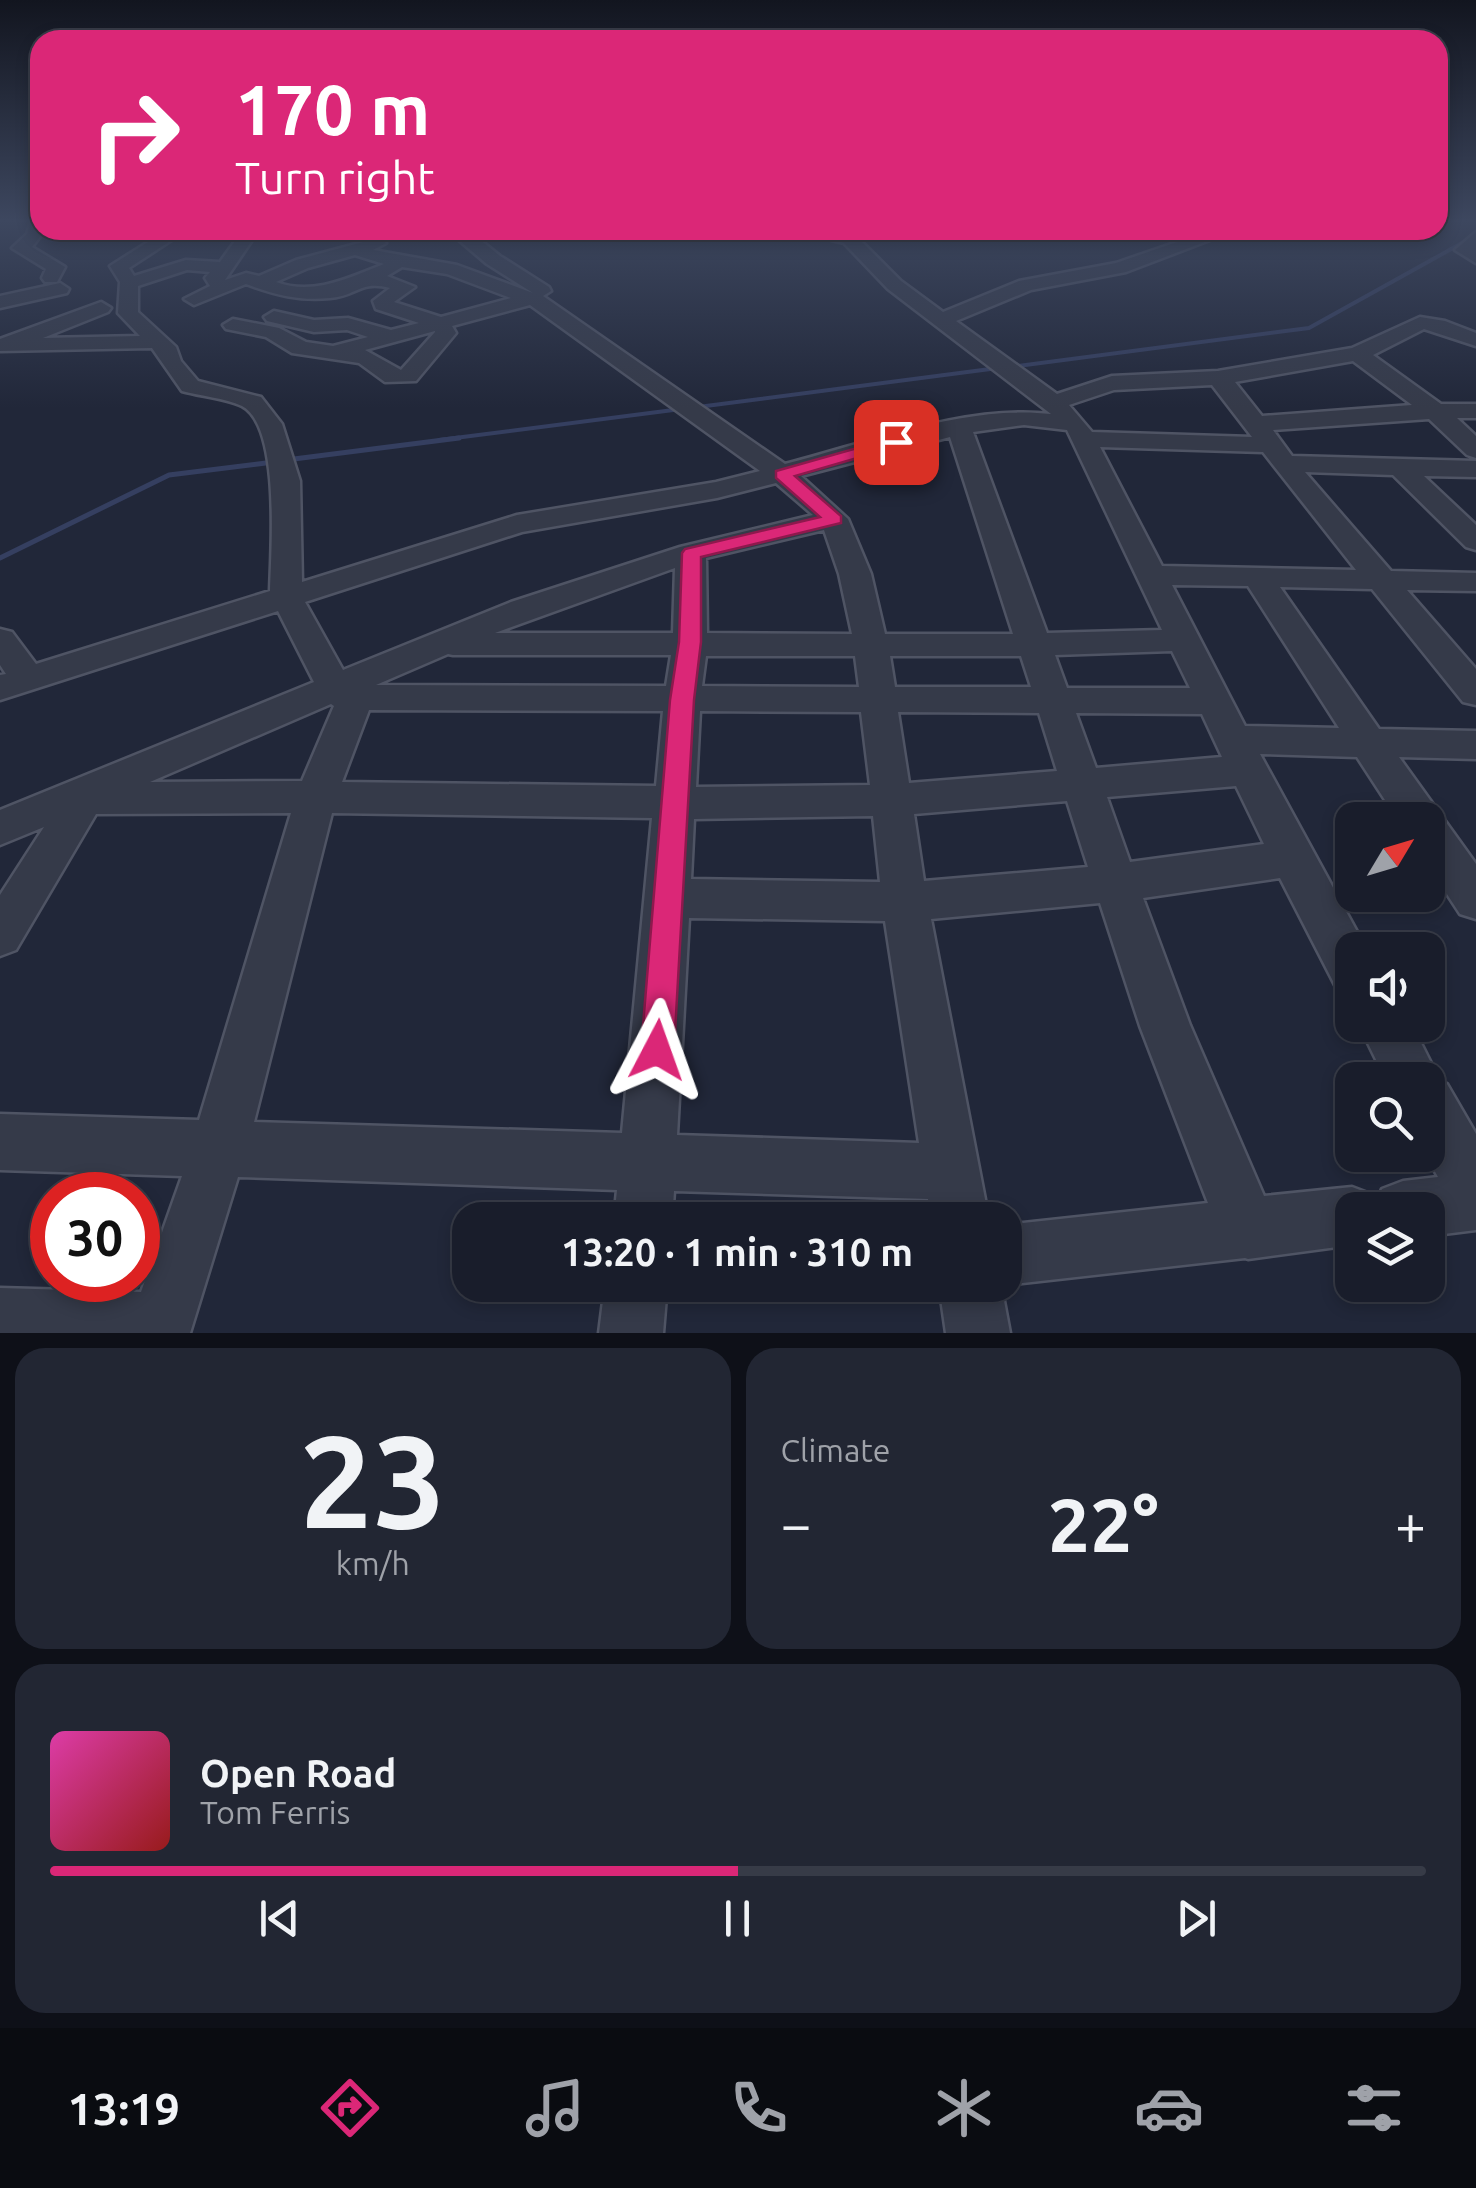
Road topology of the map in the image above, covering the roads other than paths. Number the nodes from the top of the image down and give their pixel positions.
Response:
1 (36, 283) edge
2 (39, 283) edge
3 (44, 283) edge
4 (129, 283) edge
5 (216, 283) edge
6 (264, 283) edge
7 (358, 283) edge
8 (392, 283) edge
9 (485, 283) edge
10 (531, 283) edge
11 (890, 283) edge
12 (1036, 283) edge
13 (0, 290) edge
14 (283, 292) junction
15 (194, 299) dead end
16 (0, 302) edge
17 (537, 302) junction
18 (114, 309) junction
19 (940, 320) junction
20 (440, 322) junction
21 (233, 324) dead end
22 (388, 336) junction
23 (1476, 340) edge
24 (159, 342) junction
25 (2, 346) edge
26 (334, 352) junction
27 (1357, 354) junction
28 (1218, 378) junction
29 (1056, 402) junction
30 (1434, 411) junction
31 (1476, 411) edge
32 (959, 426) junction
33 (1080, 431) junction
34 (1271, 444) junction
35 (1476, 450) edge
36 (1400, 467) junction
37 (1476, 469) edge
38 (782, 474) junction
39 (834, 520) junction
40 (1476, 541) edge
41 (692, 553) junction
42 (1152, 575) junction
43 (1259, 579) junction
44 (1384, 580) junction
45 (1476, 582) edge
46 (286, 596) junction
47 (0, 640) edge
48 (1182, 640) junction
49 (690, 642) junction
50 (436, 644) junction
51 (871, 644) junction
52 (1034, 644) junction
53 (14, 684) edge
54 (345, 694) junction
55 (1476, 694) edge
56 (1053, 699) junction
57 (682, 700) junction
58 (877, 701) junction
59 (1213, 701) junction
60 (1366, 743) junction
61 (1476, 746) edge
62 (1242, 755) junction
63 (1082, 784) junction
64 (316, 797) junction
65 (77, 798) junction
66 (891, 800) junction
67 (674, 802) junction
68 (1407, 802) edge
69 (0, 828) edge
70 (1445, 855) edge
71 (1292, 858) junction
72 (1115, 883) junction
73 (668, 898) junction
74 (1476, 900) edge
75 (905, 902) junction
76 (0, 936) edge
77 (1335, 938) edge
78 (1445, 1134) edge
79 (0, 1142) edge
80 (218, 1152) junction
81 (650, 1164) junction
82 (1476, 1190) edge
83 (957, 1196) edge
84 (1476, 1201) edge
85 (646, 1202) edge
86 (1445, 1205) edge
87 (1335, 1218) edge
88 (1248, 1229) junction
89 (1022, 1252) edge
90 (634, 1302) edge
91 (973, 1302) edge
92 (0, 1319) edge
93 (159, 1328) edge
94 (631, 1333) edge
95 (978, 1333) edge

1 - 13 street
2 - 16 street
3 - 18 street
4 - 18 street
5 - 15 street
6 - 14 street
7 - 14 street
8 - 20 street
9 - 17 street
10 - 17 street
11 - 19 street
12 - 19 street
14 - 22 street
17 - 20 street
17 - 38 street
18 - 24 street
18 - 25 street
19 - 29 street
20 - 22 street
20 - 26 street
21 - 26 street
22 - 26 street
23 - 27 street
24 - 25 street
24 - 46 street
27 - 28 street
27 - 30 street
28 - 29 street
28 - 34 street
29 - 33 street
30 - 31 street
30 - 34 street
30 - 35 street
32 - 33 street
32 - 38 street
32 - 52 street
33 - 34 street
33 - 42 street
34 - 36 street
34 - 44 street
36 - 37 street
36 - 40 street
38 - 39 street
38 - 46 street
39 - 41 street
39 - 51 street
41 - 49 street
41 - 50 street
42 - 43 street
42 - 48 street
43 - 44 street
43 - 60 street
44 - 45 street
44 - 55 street
46 - 53 street
46 - 54 street
47 - 53 street
48 - 52 street
48 - 59 street
49 - 50 street
49 - 51 street
49 - 57 street
50 - 54 street
51 - 52 street
51 - 58 street
52 - 56 street
54 - 57 street
54 - 64 street
54 - 65 street
56 - 58 street
56 - 59 street
56 - 63 street
57 - 58 street
57 - 67 street
58 - 66 street
59 - 62 street
60 - 61 street
60 - 62 street
60 - 68 street
62 - 63 street
62 - 71 street
63 - 66 street
63 - 72 street
64 - 65 street
64 - 67 street
64 - 80 street
65 - 69 street
65 - 76 street
66 - 67 street
66 - 75 street
67 - 73 street
70 - 74 street
71 - 72 street
71 - 77 street
72 - 75 street
72 - 88 street
73 - 75 street
73 - 81 street
75 - 83 street
78 - 82 street
79 - 80 street
80 - 81 street
80 - 93 street
81 - 83 street
81 - 85 street
84 - 86 street
87 - 88 street
88 - 89 street
90 - 94 street
91 - 95 street
92 - 93 street

